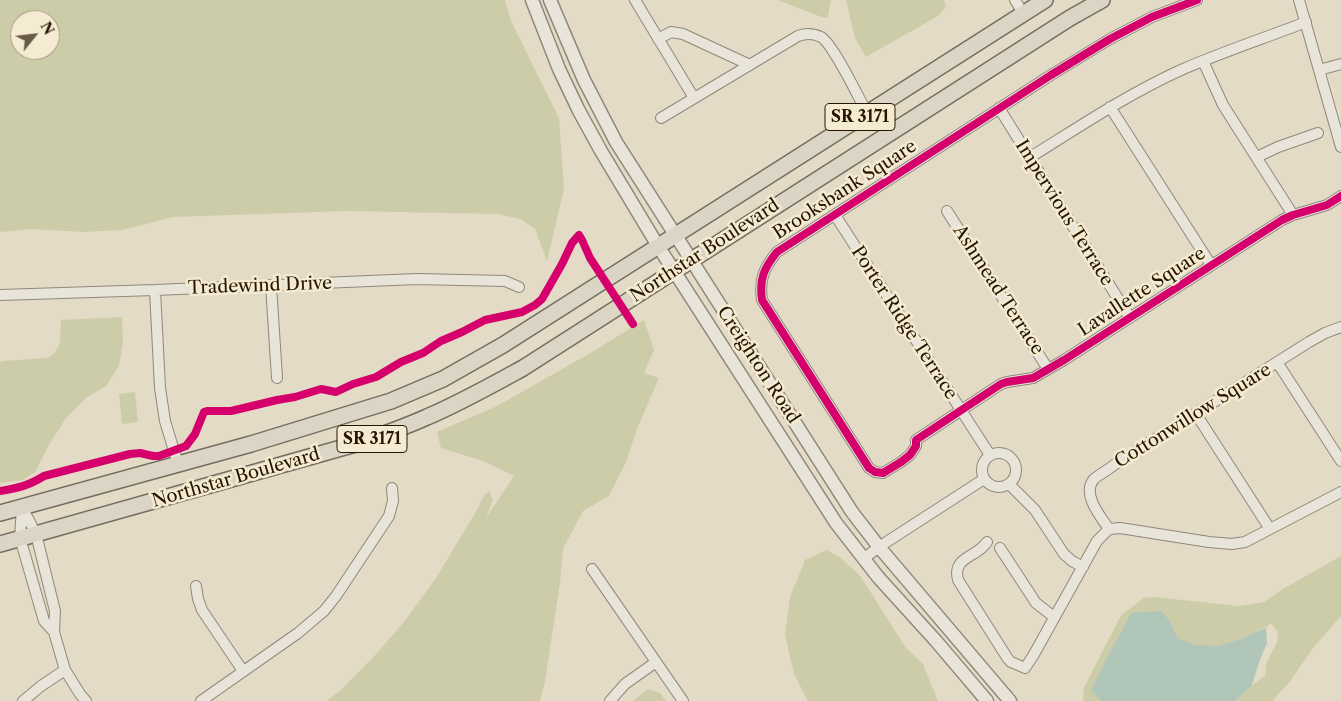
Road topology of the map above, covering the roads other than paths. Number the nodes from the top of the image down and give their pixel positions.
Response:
1 (532, 0) edge
2 (550, 0) edge
3 (635, 0) edge
4 (1045, 0) edge
5 (1102, 0) edge
6 (1197, 0) edge
7 (1299, 0) edge
8 (1019, 6) edge
9 (1306, 22) junction
10 (658, 39) junction
11 (1204, 61) junction
12 (1341, 64) edge
13 (750, 65) junction
14 (1319, 70) junction
15 (694, 98) junction
16 (1110, 107) junction
17 (999, 108) junction
18 (867, 113) junction
19 (661, 118) dead end
20 (1318, 133) dead end
21 (1341, 147) edge
22 (1029, 158) junction
23 (1257, 158) junction
24 (1341, 196) edge
25 (947, 211) dead end
26 (1293, 214) junction
27 (835, 215) junction
28 (675, 235) junction
29 (658, 246) junction
30 (691, 260) junction
31 (1211, 265) junction
32 (675, 271) junction
33 (271, 286) junction
34 (520, 287) dead end
35 (155, 290) junction
36 (0, 294) edge
37 (1130, 318) junction
38 (1341, 327) edge
39 (1277, 362) junction
40 (1048, 369) junction
41 (276, 378) dead end
42 (961, 412) junction
43 (1196, 414) junction
44 (990, 455) junction
45 (1341, 461) edge
46 (178, 464) junction
47 (984, 479) junction
48 (1009, 484) junction
49 (392, 488) dead end
50 (1341, 492) edge
51 (22, 507) junction
52 (0, 513) edge
53 (1109, 529) junction
54 (1270, 530) junction
55 (36, 534) junction
56 (20, 538) junction
57 (987, 542) dead end
58 (0, 544) edge
59 (879, 547) junction
60 (1000, 548) dead end
61 (864, 558) junction
62 (1083, 567) junction
63 (592, 569) dead end
64 (196, 586) dead end
65 (1054, 618) junction
66 (54, 632) junction
67 (656, 662) junction
68 (65, 670) junction
69 (243, 671) junction
70 (23, 701) edge
71 (86, 701) edge
72 (201, 701) edge
73 (610, 701) edge
74 (682, 701) edge
75 (987, 701) edge
76 (1010, 701) edge

1 - 29 street, Creighton Road
2 - 28 street, Creighton Road
3 - 10 street
4 - 8 main road, Northstar Boulevard / SR 3171
5 - 30 main road, Northstar Boulevard / SR 3171
6 - 17 street, Brooksbank Square
7 - 9 street
8 - 18 main road, Northstar Boulevard / SR 3171
9 - 11 street
9 - 14 street
10 - 13 street
10 - 15 street
11 - 16 street
11 - 23 street
12 - 14 street
13 - 15 street
13 - 18 street
14 - 21 street
15 - 19 street
16 - 22 street
16 - 31 street
17 - 22 street, Impervious Terrace
17 - 27 street, Brooksbank Square
18 - 28 main road, Northstar Boulevard / SR 3171
20 - 23 street
22 - 37 street, Impervious Terrace
23 - 26 street
24 - 26 street, Lavallette Square
25 - 40 street, Ashmead Terrace
26 - 31 street, Lavallette Square
27 - 42 street, Porter Ridge Terrace
27 - 42 street, Brooksbank Square
28 - 29 main road, Northstar Boulevard / SR 3171
28 - 30 street, Creighton Road
29 - 32 street, Creighton Road
29 - 46 main road, Northstar Boulevard / SR 3171
30 - 32 main road, Northstar Boulevard / SR 3171
30 - 59 street, Creighton Road
31 - 37 street, Lavallette Square
32 - 55 main road, Northstar Boulevard / SR 3171
32 - 61 street, Creighton Road
33 - 34 street, Tradewind Drive
33 - 35 street, Tradewind Drive
33 - 41 street
35 - 36 street, Tradewind Drive
35 - 46 street
37 - 40 street, Lavallette Square
38 - 39 street, Cottonwillow Square
39 - 43 street, Cottonwillow Square
39 - 45 street
40 - 42 street, Lavallette Square
42 - 44 street, Porter Ridge Terrace
43 - 53 street, Cottonwillow Square
43 - 54 street
44 - 47 street
44 - 48 street
46 - 51 main road, Northstar Boulevard / SR 3171
47 - 48 street
47 - 59 street
48 - 62 street
49 - 69 street
50 - 54 street
51 - 52 main road, Northstar Boulevard / SR 3171
51 - 55 street
51 - 56 street
53 - 54 street
53 - 62 street
55 - 56 main road, Northstar Boulevard / SR 3171
55 - 66 street
56 - 58 main road, Northstar Boulevard / SR 3171
56 - 66 street
57 - 65 street
59 - 61 street
59 - 76 street, Creighton Road
60 - 65 street
61 - 75 street, Creighton Road
62 - 65 street
63 - 67 street
64 - 69 street
66 - 68 street
67 - 73 street
67 - 74 street
68 - 70 street
68 - 71 street
69 - 72 street

